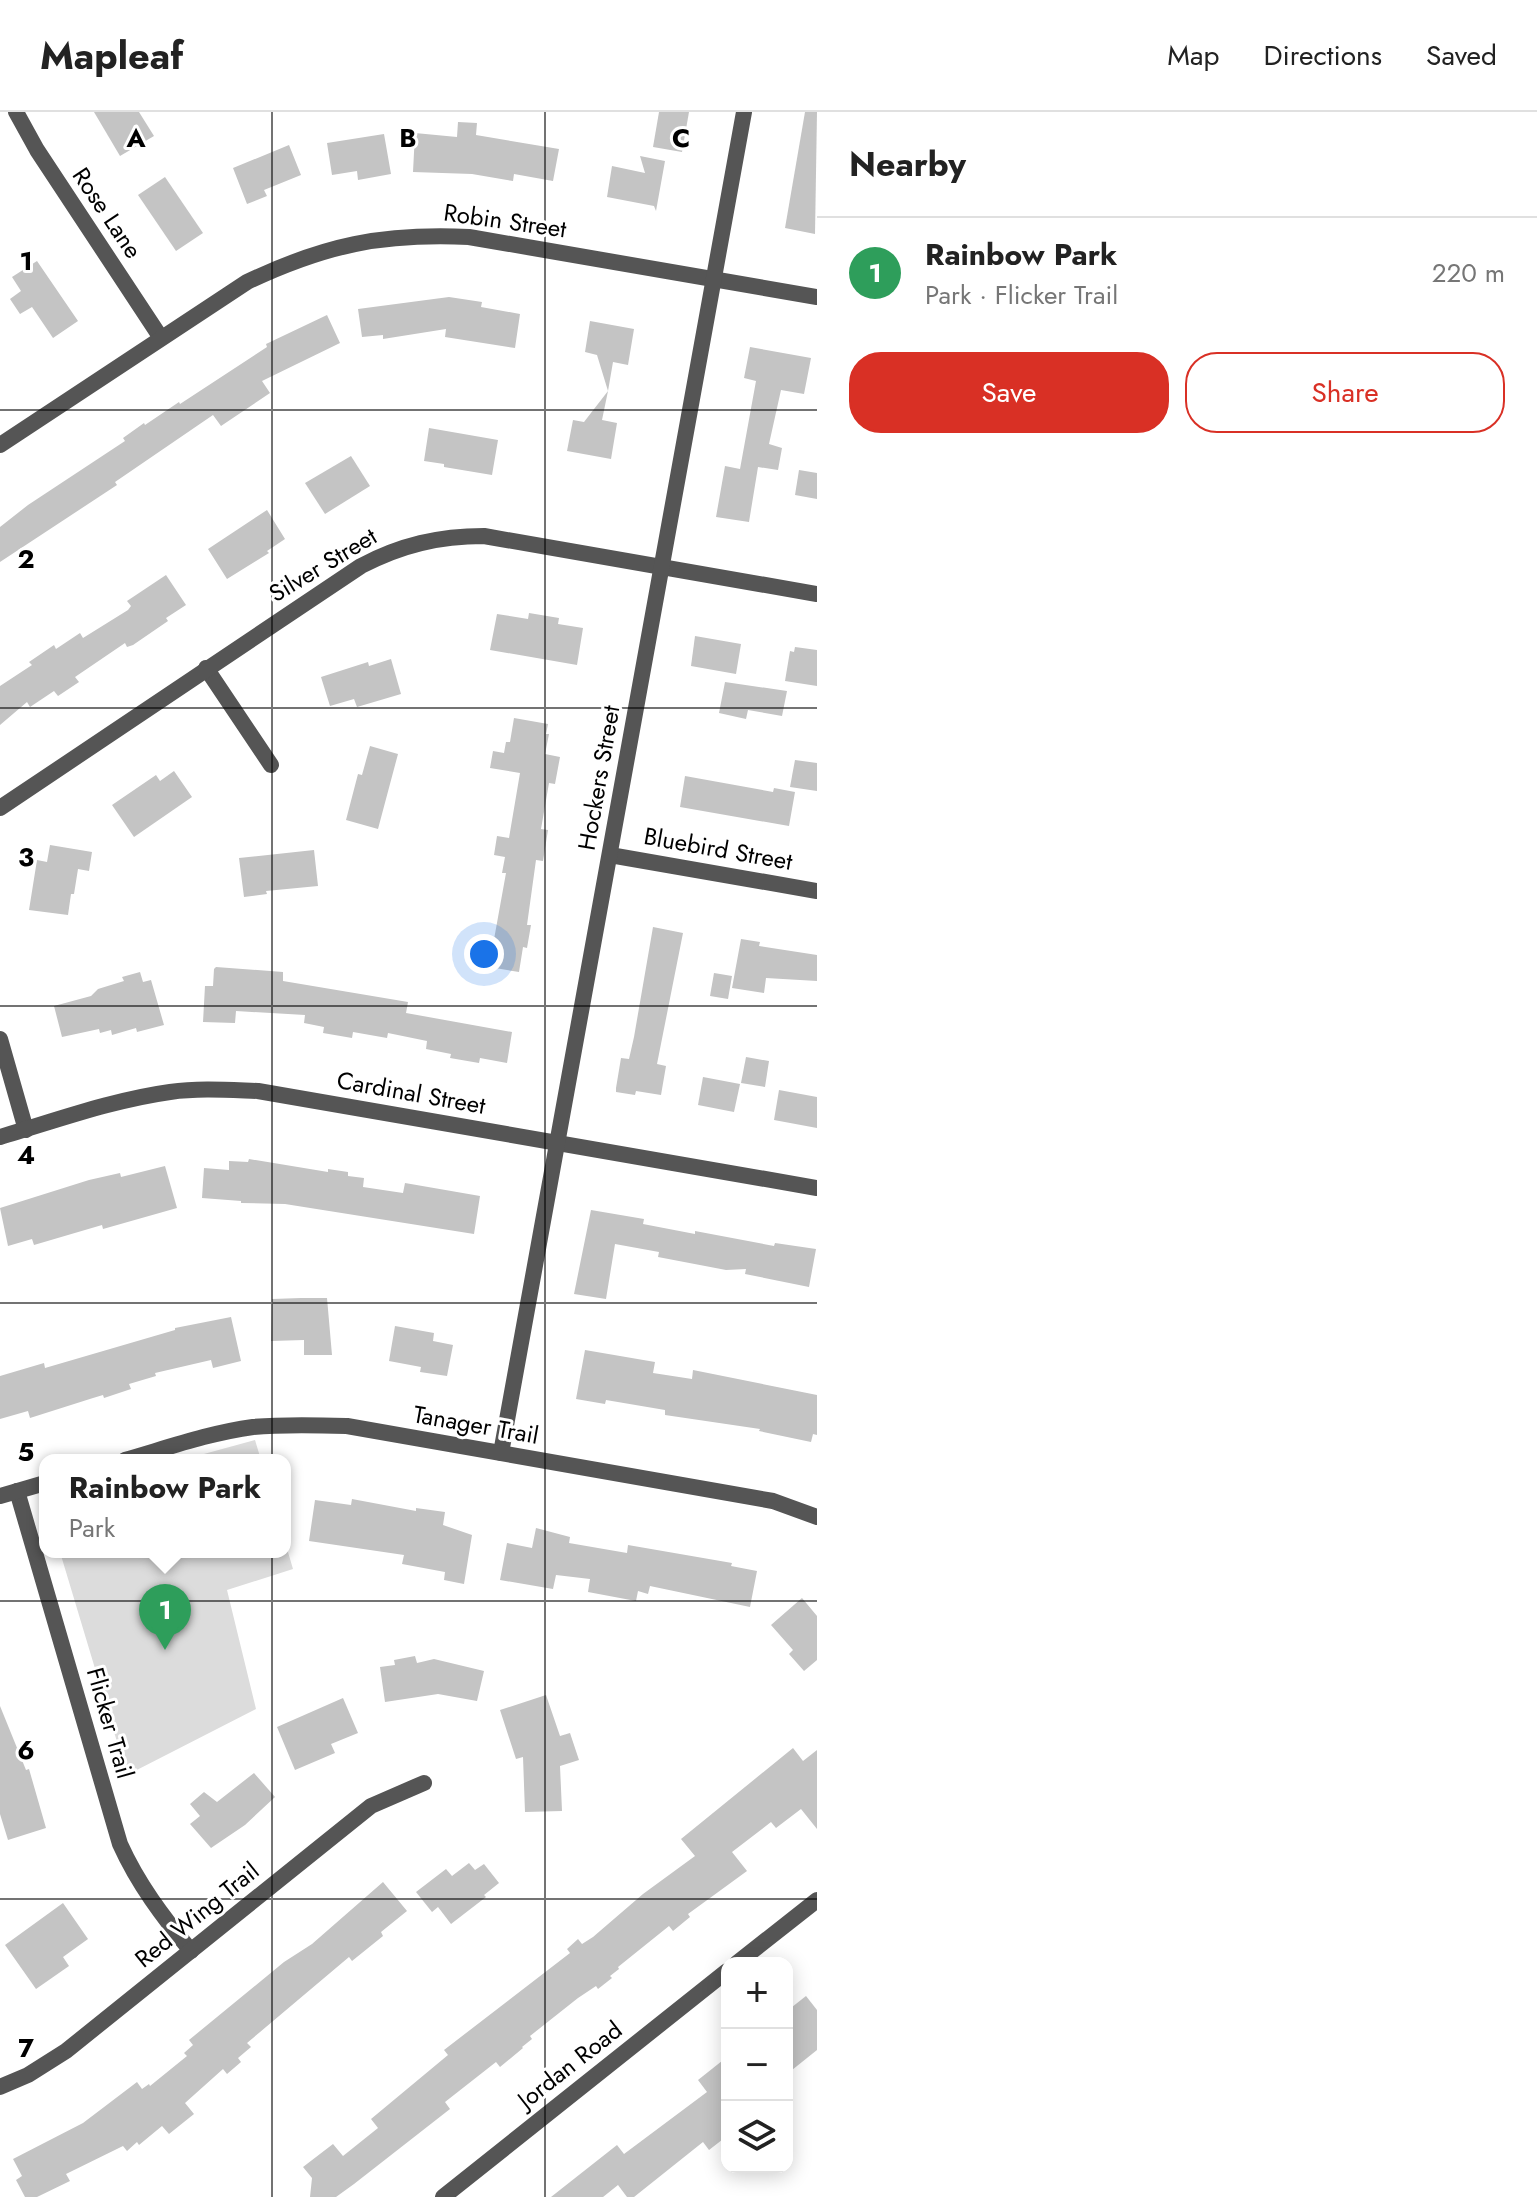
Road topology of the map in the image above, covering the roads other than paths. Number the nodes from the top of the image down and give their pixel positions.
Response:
1 (16, 112) edge
2 (744, 112) edge
3 (714, 279) junction
4 (817, 297) edge
5 (161, 338) junction
6 (0, 445) edge
7 (662, 567) junction
8 (817, 594) edge
9 (206, 668) junction
10 (271, 765) dead end
11 (0, 808) edge
12 (610, 855) junction
13 (817, 891) edge
14 (0, 1039) edge
15 (26, 1130) junction
16 (0, 1137) edge
17 (558, 1142) junction
18 (817, 1188) edge
19 (501, 1453) junction
20 (146, 1454) edge
21 (39, 1485) edge
22 (17, 1491) junction
23 (0, 1496) edge
24 (817, 1517) edge
25 (424, 1783) dead end
26 (817, 1900) edge
27 (191, 1951) junction
28 (745, 1957) edge
29 (721, 1976) edge
30 (0, 2087) edge
31 (443, 2197) edge

1 - 5 street, Rose Lane
2 - 3 street, Hockers Street
3 - 4 street, Robin Street
3 - 5 street, Robin Street
3 - 7 street, Hockers Street
5 - 6 street, Robin Street
7 - 8 street, Silver Street
7 - 9 street, Silver Street
7 - 12 street, Hockers Street
9 - 10 street
9 - 11 street, Silver Street
12 - 13 street, Bluebird Street
12 - 17 street, Hockers Street
14 - 15 street
15 - 16 street, Cardinal Street
15 - 17 street, Cardinal Street
17 - 18 street, Cardinal Street
17 - 19 street, Hockers Street
19 - 20 street, Tanager Trail
19 - 24 street, Tanager Trail
21 - 22 street
22 - 23 street
22 - 27 street, Flicker Trail
25 - 27 street, Red Wing Trail
26 - 28 street
27 - 30 street, Red Wing Trail
29 - 31 street, Jordan Road

